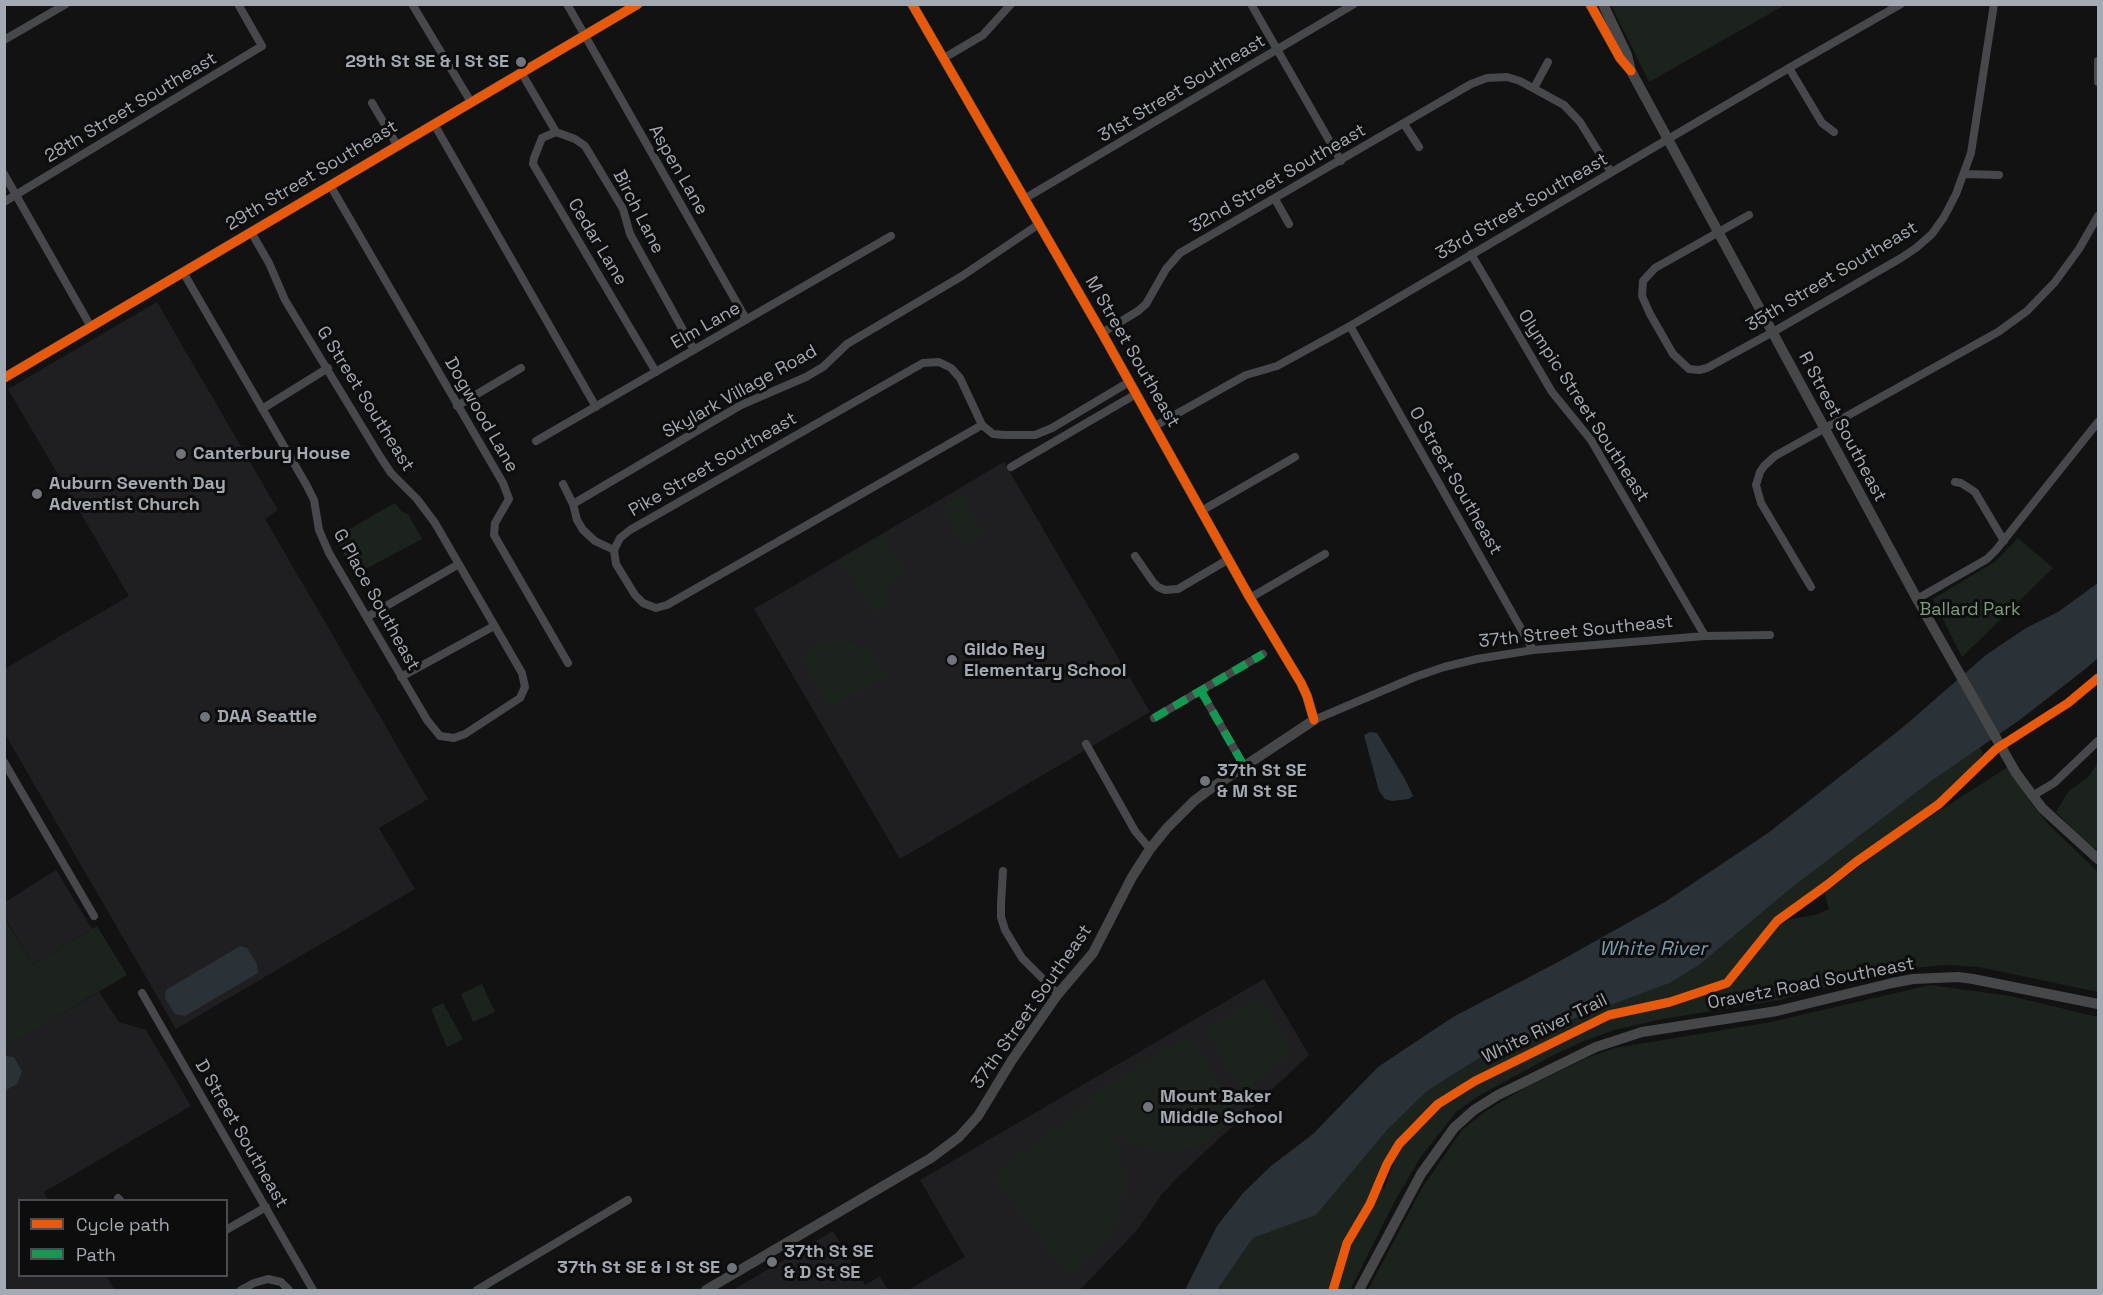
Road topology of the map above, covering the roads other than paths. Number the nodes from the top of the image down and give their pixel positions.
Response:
1 (66, 4) edge
2 (238, 4) edge
3 (412, 4) edge
4 (567, 4) edge
5 (638, 4) edge
6 (912, 4) edge
7 (1011, 4) edge
8 (1251, 4) edge
9 (1354, 4) edge
10 (1590, 4) edge
11 (1603, 4) edge
12 (1901, 4) edge
13 (1994, 4) edge
14 (585, 35) junction
15 (4, 40) edge
16 (1277, 50) junction
17 (944, 58) junction
18 (2098, 61) edge
19 (1548, 62) dead end
20 (1789, 68) junction
21 (1631, 70) junction
22 (521, 72) junction
23 (2098, 82) edge
24 (1534, 88) junction
25 (471, 102) junction
26 (372, 103) dead end
27 (434, 124) junction
28 (1404, 124) junction
29 (556, 132) junction
30 (1834, 132) dead end
31 (1668, 139) junction
32 (397, 145) junction
33 (1419, 147) dead end
34 (1341, 161) junction
35 (1611, 172) junction
36 (4, 174) edge
37 (1965, 174) junction
38 (1999, 175) dead end
39 (330, 185) junction
40 (16, 195) junction
41 (1024, 199) junction
42 (1275, 199) junction
43 (4, 202) edge
44 (1749, 214) dead end
45 (2098, 216) edge
46 (1039, 224) junction
47 (1289, 224) dead end
48 (251, 232) junction
49 (1719, 232) junction
50 (891, 236) dead end
51 (1471, 254) junction
52 (183, 273) junction
53 (746, 320) junction
54 (1350, 326) junction
55 (91, 327) junction
56 (1102, 333) junction
57 (1773, 333) junction
58 (694, 350) junction
59 (328, 368) junction
60 (521, 368) dead end
61 (656, 372) junction
62 (4, 378) edge
63 (1129, 382) junction
64 (1136, 394) junction
65 (457, 406) junction
66 (596, 407) junction
67 (262, 408) junction
68 (2098, 422) edge
69 (982, 425) junction
70 (1155, 426) junction
71 (1824, 430) junction
72 (536, 441) dead end
73 (1295, 457) dead end
74 (1011, 467) dead end
75 (1954, 482) dead end
76 (563, 484) dead end
77 (573, 504) junction
78 (1203, 510) junction
79 (2004, 541) junction
80 (614, 550) junction
81 (1325, 554) dead end
82 (1135, 556) dead end
83 (1229, 559) junction
84 (459, 564) junction
85 (1810, 587) dead end
86 (1250, 598) junction
87 (1917, 599) junction
88 (367, 617) junction
89 (494, 626) junction
90 (1770, 635) dead end
91 (1705, 636) junction
92 (1533, 650) junction
93 (1263, 654) dead end
94 (568, 663) dead end
95 (401, 677) junction
96 (1201, 691) junction
97 (1154, 718) dead end
98 (427, 720) joint
99 (1314, 720) junction
100 (2098, 741) edge
101 (1086, 744) dead end
102 (4, 762) edge
103 (1244, 766) junction
104 (2032, 796) junction
105 (1150, 849) junction
106 (2098, 859) edge
107 (1003, 872) dead end
108 (94, 916) dead end
109 (142, 993) dead end
110 (1058, 994) junction
111 (2098, 1004) edge
112 (628, 1200) dead end
113 (266, 1207) junction
114 (228, 1229) edge
115 (241, 1290) edge
116 (289, 1290) edge
117 (314, 1290) edge
118 (477, 1290) edge
119 (706, 1290) edge
120 (1359, 1290) edge

1 - 15 street
2 - 40 street, 28th Street Southeast
3 - 25 street
4 - 14 street, Aspen Lane
5 - 14 street, 29th Street Southeast
6 - 17 street, M Street Southeast
7 - 17 street
8 - 16 street
9 - 16 street, 31st Street Southeast
10 - 21 street, R Street Southeast
11 - 21 street, R Street Southeast
12 - 20 street, 33rd Street Southeast
13 - 37 street, 35th Street Southeast
14 - 22 street, 29th Street Southeast
14 - 53 street, Aspen Lane
16 - 34 street
16 - 41 street, 31st Street Southeast
17 - 41 street, M Street Southeast
18 - 23 street
19 - 24 street
20 - 30 street
20 - 31 street, 33rd Street Southeast
21 - 31 street, R Street Southeast
22 - 25 street, 29th Street Southeast
22 - 29 street
24 - 28 street, 32nd Street Southeast
24 - 35 street
25 - 27 street, 29th Street Southeast
26 - 32 street
27 - 32 street, 29th Street Southeast
27 - 66 street
28 - 33 street
28 - 34 street, 32nd Street Southeast
29 - 58 street, Birch Lane
29 - 61 street, Cedar Lane
31 - 35 street, 33rd Street Southeast
31 - 49 street, R Street Southeast
32 - 39 street, 29th Street Southeast
34 - 42 street, 32nd Street Southeast
35 - 51 street, 33rd Street Southeast
36 - 40 street
37 - 38 street
37 - 57 street, 35th Street Southeast
39 - 48 street, 29th Street Southeast
39 - 65 street, Dogwood Lane
40 - 43 street, 28th Street Southeast
40 - 55 street
41 - 46 street, M Street Southeast
42 - 47 street
42 - 56 street, 32nd Street Southeast
44 - 49 street
45 - 71 street
46 - 56 street, M Street Southeast
46 - 77 street, Skylark Village Road
48 - 52 street, 29th Street Southeast
48 - 59 street, G Street Southeast
49 - 57 street, R Street Southeast
49 - 57 street, 35th Street Southeast
50 - 53 street, Elm Lane
51 - 54 street, 33rd Street Southeast
51 - 91 street, Olympic Street Southeast
52 - 55 street, 29th Street Southeast
52 - 67 street, G Place Southeast
53 - 58 street, Elm Lane
54 - 70 street, 33rd Street Southeast
54 - 92 street, O Street Southeast
55 - 62 street, 29th Street Southeast
56 - 63 street, M Street Southeast
57 - 71 street, R Street Southeast
58 - 61 street, Elm Lane
59 - 67 street
59 - 84 street, G Street Southeast
60 - 65 street
61 - 66 street, Elm Lane
63 - 64 street, M Street Southeast
63 - 69 street
64 - 70 street, M Street Southeast
64 - 74 street
65 - 94 street, Dogwood Lane
66 - 72 street, Elm Lane
67 - 88 street, G Place Southeast
68 - 79 street
69 - 80 street
69 - 80 street, Pike Street Southeast
70 - 78 street, M Street Southeast
71 - 85 street
71 - 87 street, R Street Southeast
73 - 78 street
75 - 79 street
76 - 77 street
77 - 80 street
78 - 83 street, M Street Southeast
79 - 87 street
81 - 86 street
82 - 83 street
83 - 86 street, M Street Southeast
84 - 88 street
84 - 89 street, G Street Southeast
86 - 99 street, M Street Southeast
87 - 104 street, R Street Southeast
88 - 95 street, G Place Southeast
89 - 95 street
89 - 98 street, G Street Southeast
90 - 91 street, 37th Street Southeast
91 - 92 street, 37th Street Southeast
92 - 99 street, 37th Street Southeast
93 - 96 street
95 - 98 street, G Place Southeast
96 - 97 street
96 - 103 street
99 - 103 street, 37th Street Southeast
100 - 104 street
101 - 105 street
102 - 108 street
103 - 105 street, 37th Street Southeast
104 - 106 street, R Street Southeast
105 - 110 street, 37th Street Southeast
107 - 110 street
109 - 113 street, D Street Southeast
110 - 119 street, 37th Street Southeast
111 - 120 street, Oravetz Road Southeast
112 - 118 street
113 - 114 street
113 - 117 street, D Street Southeast
115 - 116 street

